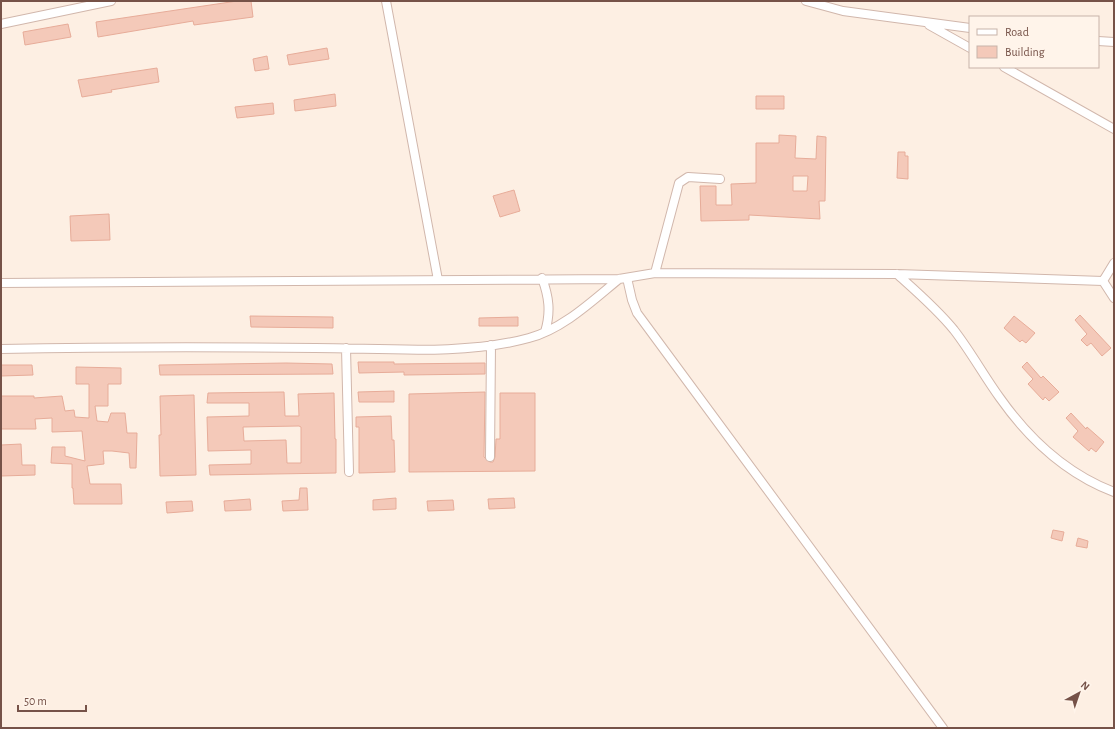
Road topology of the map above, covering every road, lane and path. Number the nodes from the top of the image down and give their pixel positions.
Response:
1 (111, 1) edge
2 (386, 1) edge
3 (806, 1) edge
4 (1, 24) edge
5 (927, 24) junction
6 (969, 28) edge
7 (1099, 41) edge
8 (1114, 42) edge
9 (969, 47) edge
10 (1006, 68) edge
11 (1114, 129) edge
12 (720, 179) dead end
13 (1114, 263) edge
14 (655, 273) junction
15 (897, 274) junction
16 (542, 278) junction
17 (623, 278) junction
18 (438, 280) junction
19 (1103, 281) junction
20 (1, 283) edge
21 (1114, 298) edge
22 (545, 332) junction
23 (491, 345) junction
24 (346, 348) junction
25 (1, 349) edge
26 (490, 457) dead end
27 (349, 472) dead end
28 (1114, 492) edge
29 (943, 728) edge

1 - 4 street
2 - 18 street
3 - 5 street
5 - 6 street
5 - 9 street
7 - 8 street
10 - 11 street
12 - 14 street
13 - 19 street
14 - 15 street
14 - 17 street
15 - 19 street
15 - 28 street
16 - 17 street
16 - 18 street
16 - 22 street
17 - 22 street
17 - 29 street
18 - 20 street
19 - 21 street
22 - 23 street
23 - 24 street
23 - 26 street
24 - 25 street
24 - 27 street

